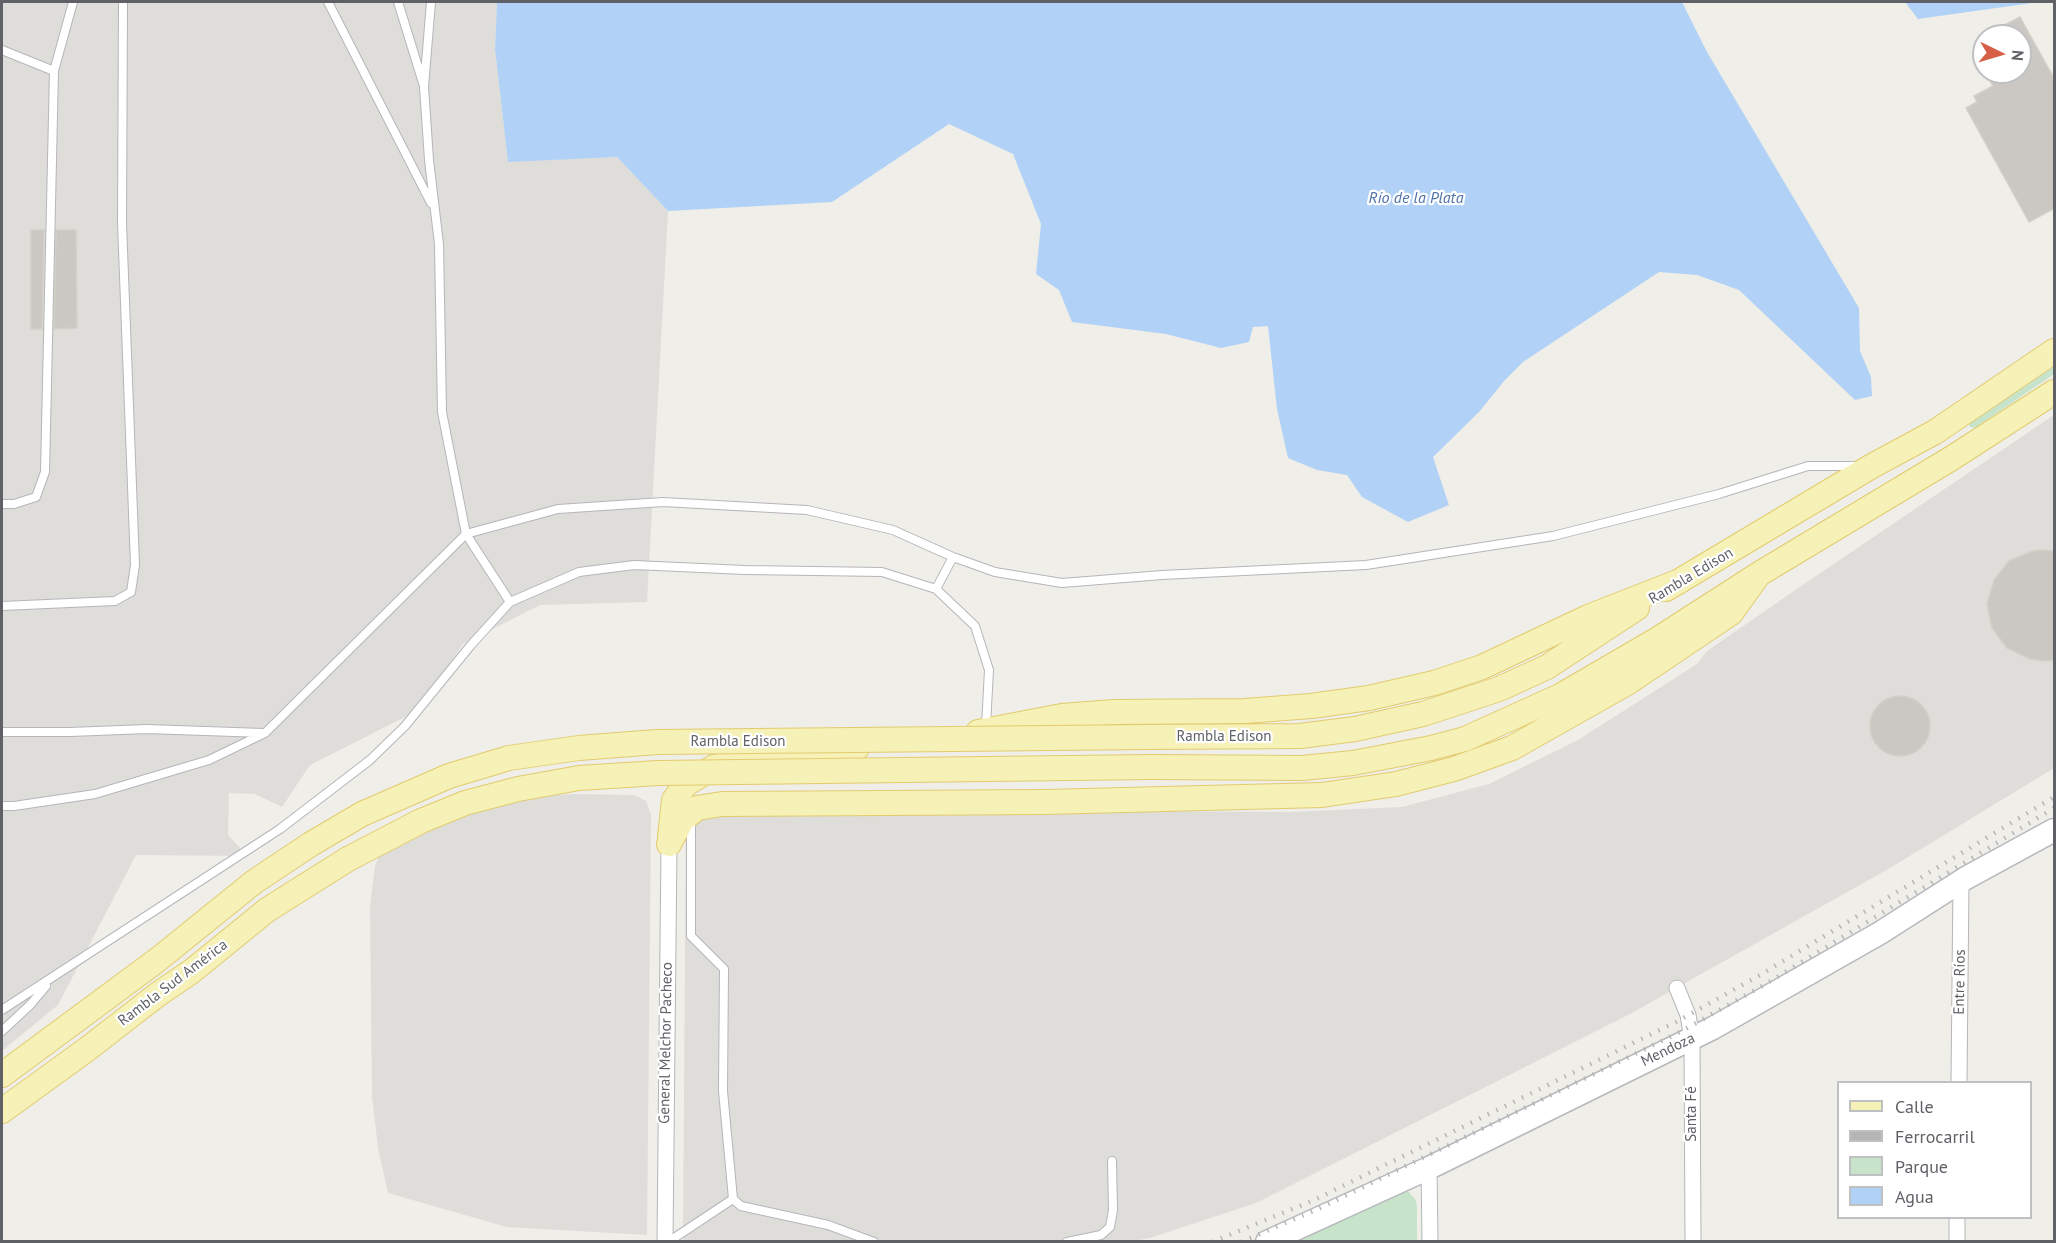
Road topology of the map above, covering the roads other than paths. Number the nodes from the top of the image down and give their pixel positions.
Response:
1 (73, 2) edge
2 (123, 2) edge
3 (328, 2) edge
4 (398, 2) edge
5 (431, 2) edge
6 (2, 50) edge
7 (54, 71) junction
8 (424, 87) junction
9 (439, 244) junction
10 (2055, 351) edge
11 (2055, 392) edge
12 (1872, 466) junction
13 (2, 504) edge
14 (466, 534) junction
15 (953, 557) junction
16 (1760, 574) junction
17 (1680, 581) junction
18 (936, 589) junction
19 (510, 602) junction
20 (2, 606) edge
21 (986, 731) junction
22 (2, 732) edge
23 (265, 733) junction
24 (2, 806) edge
25 (691, 813) junction
26 (2055, 830) edge
27 (311, 844) joint
28 (669, 844) junction
29 (348, 859) joint
30 (1961, 881) junction
31 (51, 980) junction
32 (1677, 988) dead end
33 (2, 1010) edge
34 (2, 1031) edge
35 (1692, 1039) junction
36 (2, 1075) edge
37 (1959, 1081) edge
38 (2, 1111) edge
39 (1112, 1161) dead end
40 (1429, 1168) junction
41 (733, 1199) junction
42 (1957, 1219) edge
43 (667, 1242) edge
44 (874, 1242) edge
45 (1067, 1242) edge
46 (1267, 1242) edge
47 (1430, 1242) edge
48 (1693, 1242) edge
49 (1957, 1242) edge

1 - 7 lane
2 - 20 lane
3 - 9 lane
4 - 8 lane
5 - 8 lane
6 - 7 lane
7 - 13 lane
8 - 9 lane
9 - 14 lane
10 - 12 main road, Rambla Edison
11 - 16 main road, Rambla Edison
12 - 15 lane
12 - 17 main road, Rambla Edison
14 - 15 lane
14 - 19 lane
14 - 23 lane
15 - 18 lane
16 - 25 main road
16 - 29 main road, Rambla Edison, bridge
17 - 21 main road
17 - 27 main road, Rambla Edison, bridge
18 - 19 lane
18 - 21 lane
19 - 31 lane
21 - 28 main road
22 - 23 lane
23 - 24 lane
25 - 28 main road
25 - 41 lane
26 - 30 street, Mendoza
27 - 36 main road, Rambla Sud América
28 - 43 street, General Melchor Pacheco
29 - 38 main road, Rambla Sud América
30 - 35 street, Mendoza
30 - 37 street, Entre Ríos
31 - 33 lane
31 - 34 lane
32 - 35 street, Santa Fé
35 - 40 street, Mendoza
35 - 48 street, Santa Fé
39 - 45 lane
40 - 46 street, Mendoza
40 - 47 street
41 - 43 lane
41 - 44 lane
42 - 49 street

